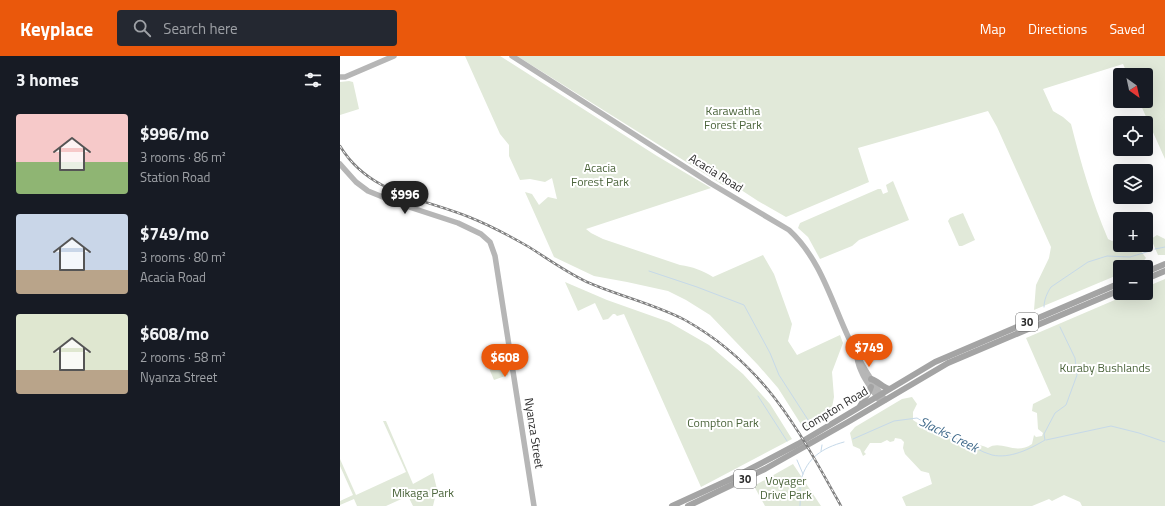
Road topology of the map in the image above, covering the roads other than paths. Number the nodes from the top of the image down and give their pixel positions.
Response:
1 (394, 56) edge
2 (512, 56) edge
3 (340, 77) edge
4 (340, 164) edge
5 (1165, 264) edge
6 (1153, 269) edge
7 (1165, 271) edge
8 (1153, 276) edge
9 (1113, 286) edge
10 (1113, 293) edge
11 (856, 354) junction
12 (871, 379) junction
13 (871, 387) junction
14 (889, 389) junction
15 (879, 395) junction
16 (883, 402) junction
17 (859, 407) junction
18 (741, 474) junction
19 (753, 475) junction
20 (534, 506) edge
21 (672, 506) edge
22 (688, 506) edge

1 - 3 street
2 - 11 street, Acacia Road
4 - 20 street, Nyanza Street
5 - 6 main road
7 - 8 main road
9 - 14 main road, Compton Road / 30
10 - 16 main road, Compton Road / 30
11 - 12 street, Acacia Road
11 - 13 street, Acacia Road
12 - 14 main road
12 - 15 street, Acacia Road
13 - 15 street, Acacia Road
13 - 17 main road
14 - 15 main road, Compton Road / 30
15 - 16 street, Acacia Road
15 - 17 main road, Compton Road / 30
16 - 19 main road, Compton Road / 30
17 - 18 main road, Compton Road / 30
18 - 19 main road
18 - 21 main road, Compton Road / 30
19 - 22 main road, Compton Road / 30

